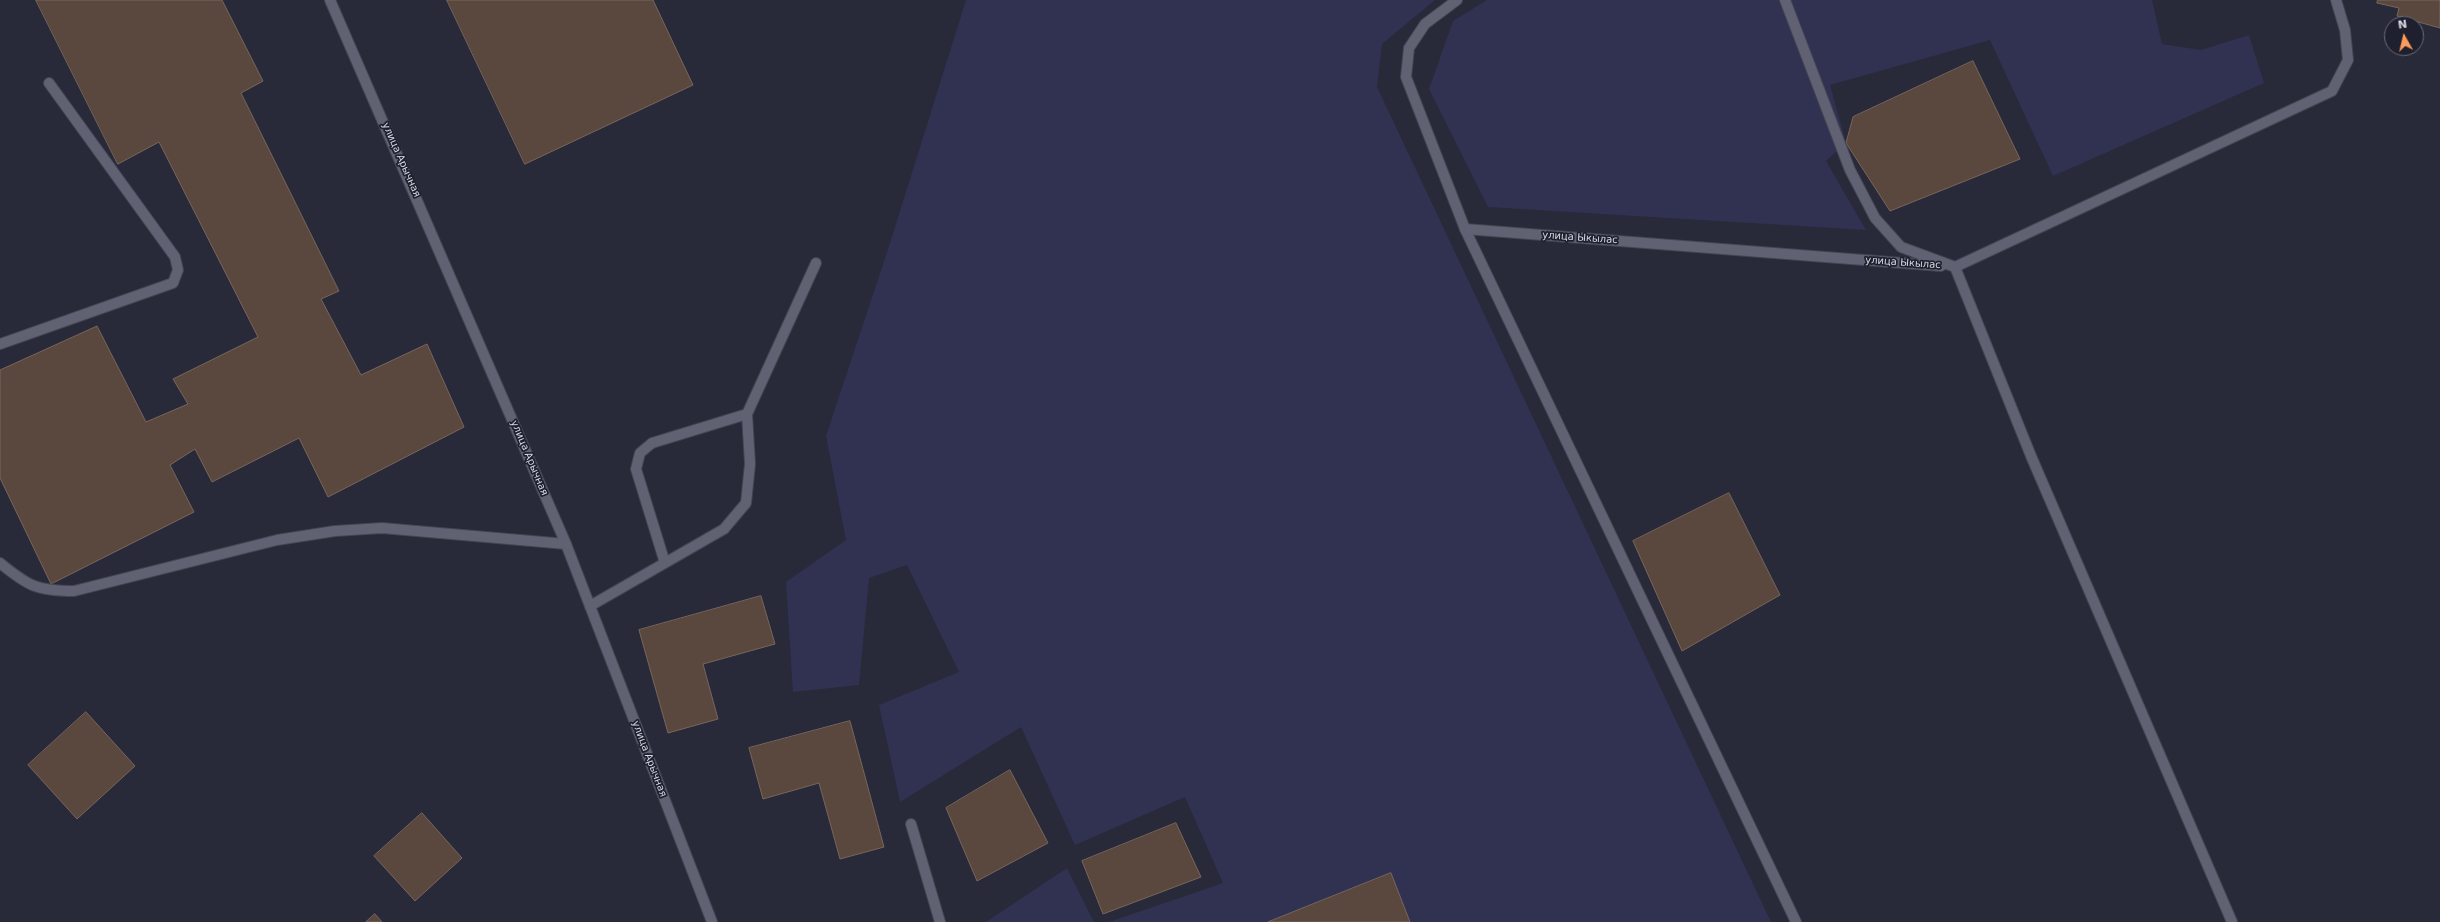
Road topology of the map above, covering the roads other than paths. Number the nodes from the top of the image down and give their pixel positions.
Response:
1 (330, 0) edge
2 (1457, 0) edge
3 (1785, 0) edge
4 (2336, 0) edge
5 (49, 83) dead end
6 (1465, 229) junction
7 (816, 262) dead end
8 (1955, 267) junction
9 (0, 344) edge
10 (747, 414) junction
11 (566, 544) junction
12 (0, 563) edge
13 (665, 563) junction
14 (590, 606) junction
15 (911, 824) dead end
16 (712, 922) edge
17 (940, 922) edge
18 (1796, 922) edge
19 (2232, 922) edge

1 - 11 street, улица Арычная
2 - 6 street
3 - 8 street
4 - 8 street
5 - 9 street
6 - 8 street, улица Ыкылас
6 - 18 street
7 - 10 street
8 - 19 street
10 - 13 street
10 - 13 street
11 - 12 street
11 - 14 street, улица Арычная
13 - 14 street
14 - 16 street, улица Арычная
15 - 17 street

